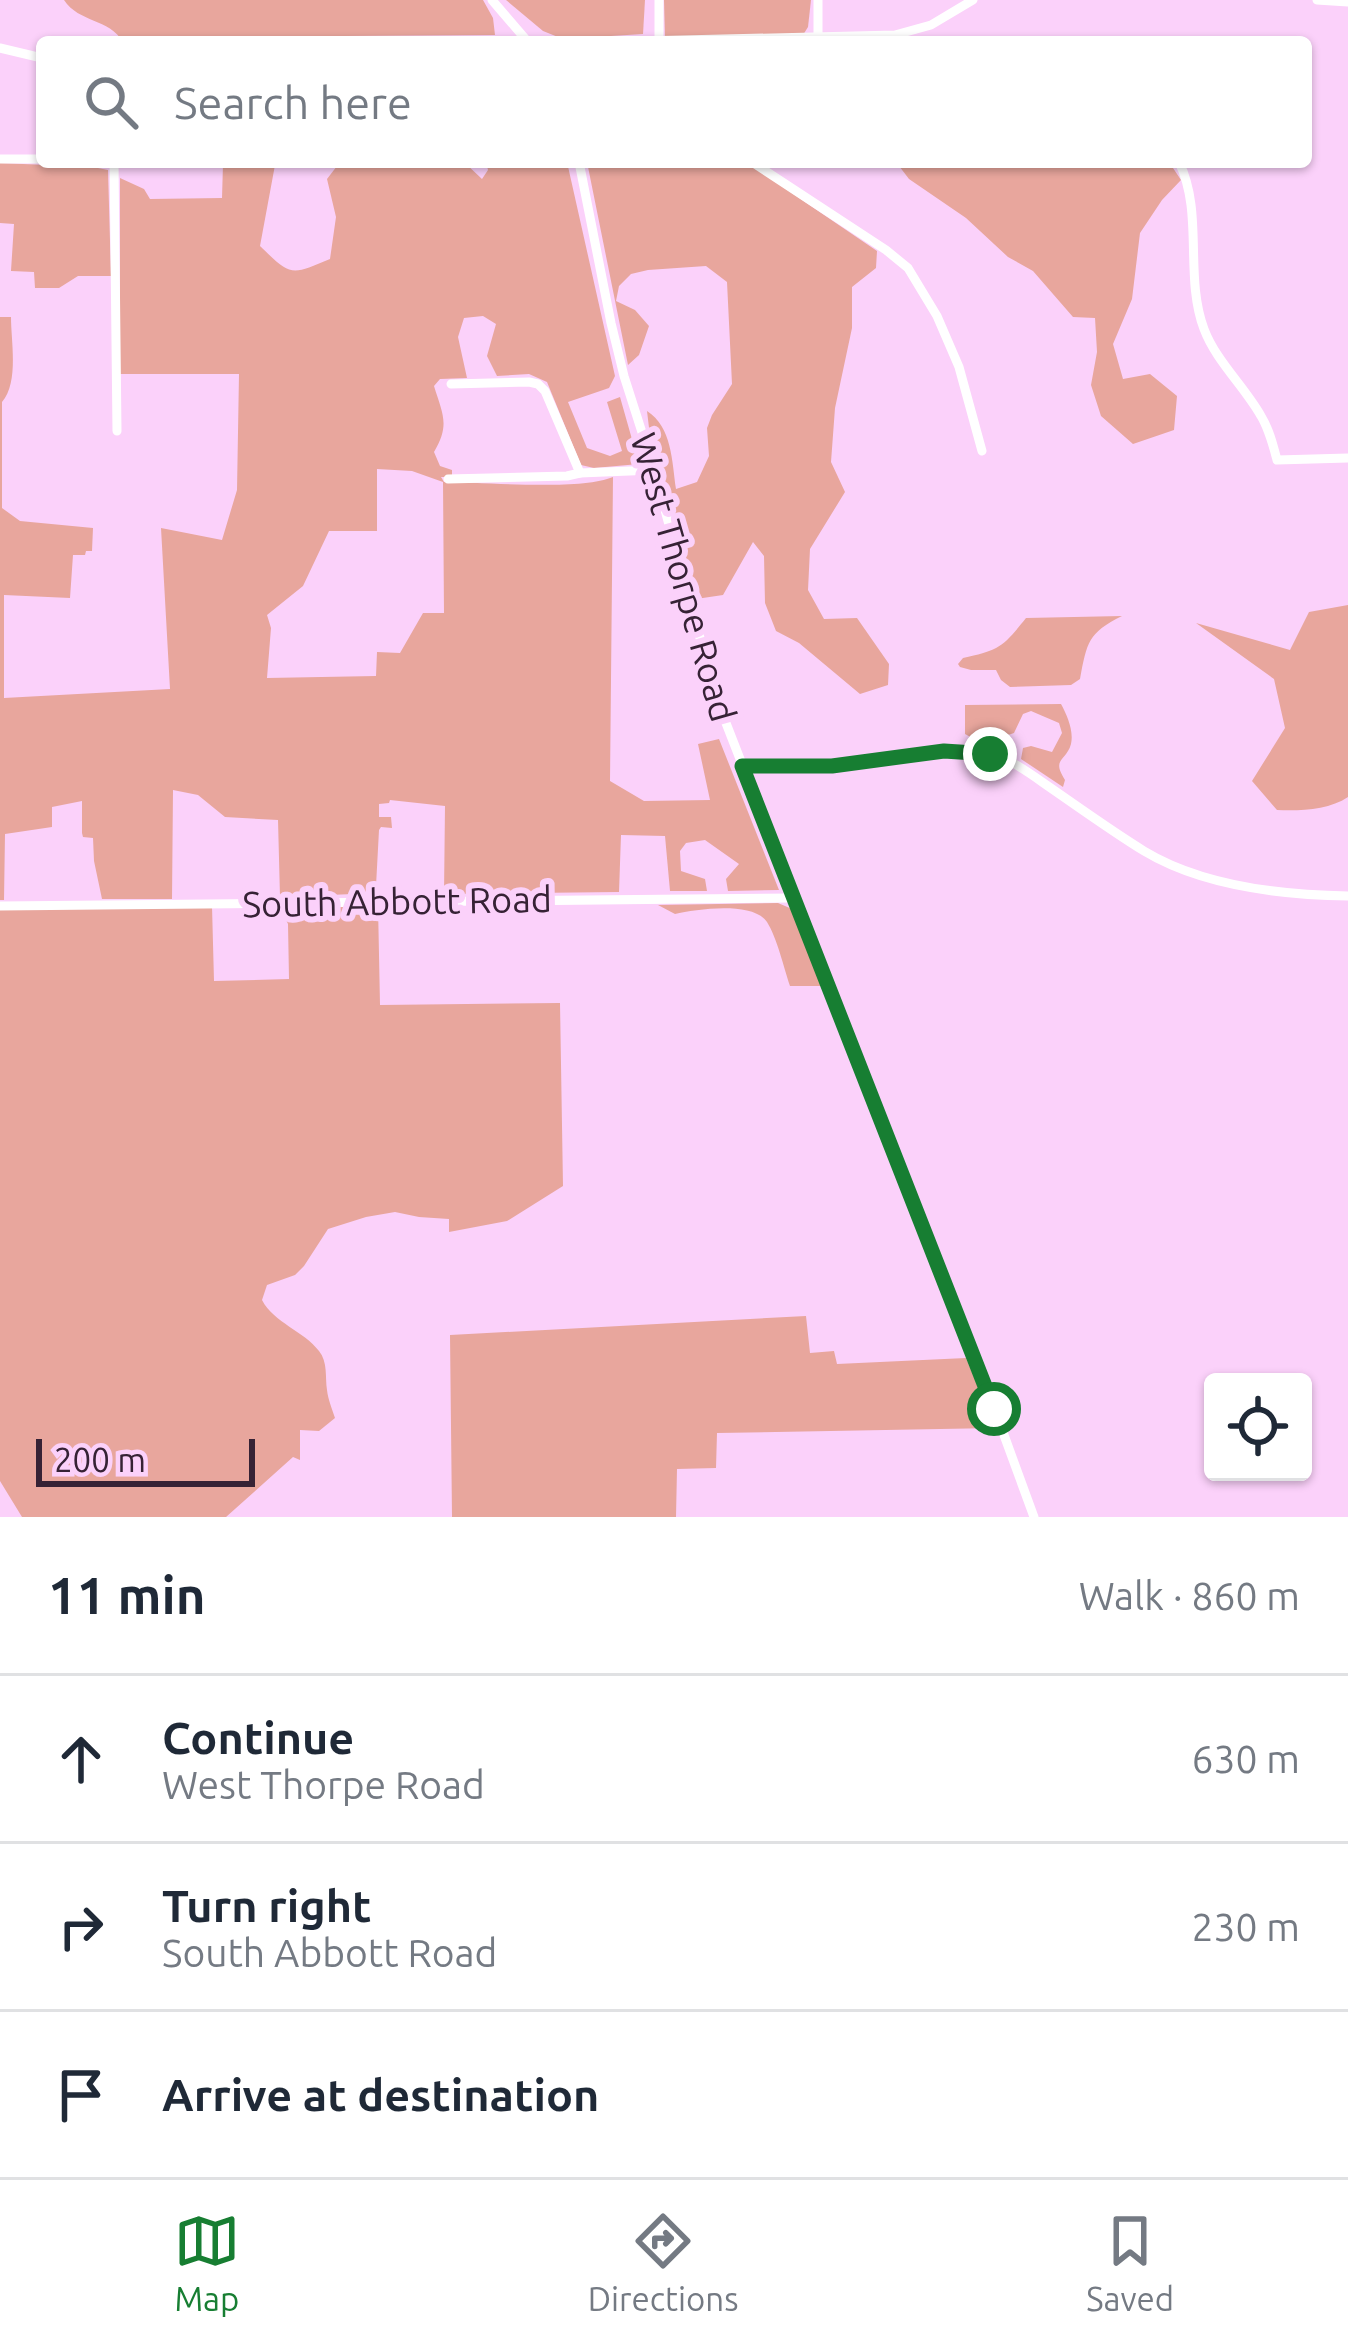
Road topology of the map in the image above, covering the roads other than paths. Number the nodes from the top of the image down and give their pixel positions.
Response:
1 (492, 0) edge
2 (658, 0) edge
3 (818, 0) edge
4 (974, 0) edge
5 (1317, 0) edge
6 (1348, 2) edge
7 (931, 26) junction
8 (523, 36) edge
9 (658, 36) edge
10 (818, 36) edge
11 (869, 36) edge
12 (935, 36) edge
13 (0, 47) edge
14 (36, 56) edge
15 (0, 159) edge
16 (36, 159) edge
17 (114, 168) edge
18 (581, 168) edge
19 (761, 168) edge
20 (1181, 168) edge
21 (451, 384) dead end
22 (117, 431) dead end
23 (982, 451) dead end
24 (1348, 458) edge
25 (654, 470) junction
26 (580, 473) junction
27 (448, 479) dead end
28 (742, 766) junction
29 (1348, 896) edge
30 (793, 898) junction
31 (0, 906) edge
32 (1034, 1517) edge

1 - 8 street
2 - 9 street
3 - 10 street
4 - 7 street
5 - 6 street
7 - 11 street
7 - 12 street
13 - 14 street
15 - 16 street
17 - 22 street
18 - 25 street, West Thorpe Road
19 - 23 street
20 - 24 street
21 - 26 street
25 - 26 street
25 - 28 street, West Thorpe Road
26 - 27 street
28 - 29 street
28 - 30 street, West Thorpe Road
30 - 31 street, South Abbott Road
30 - 32 street, West Thorpe Road

